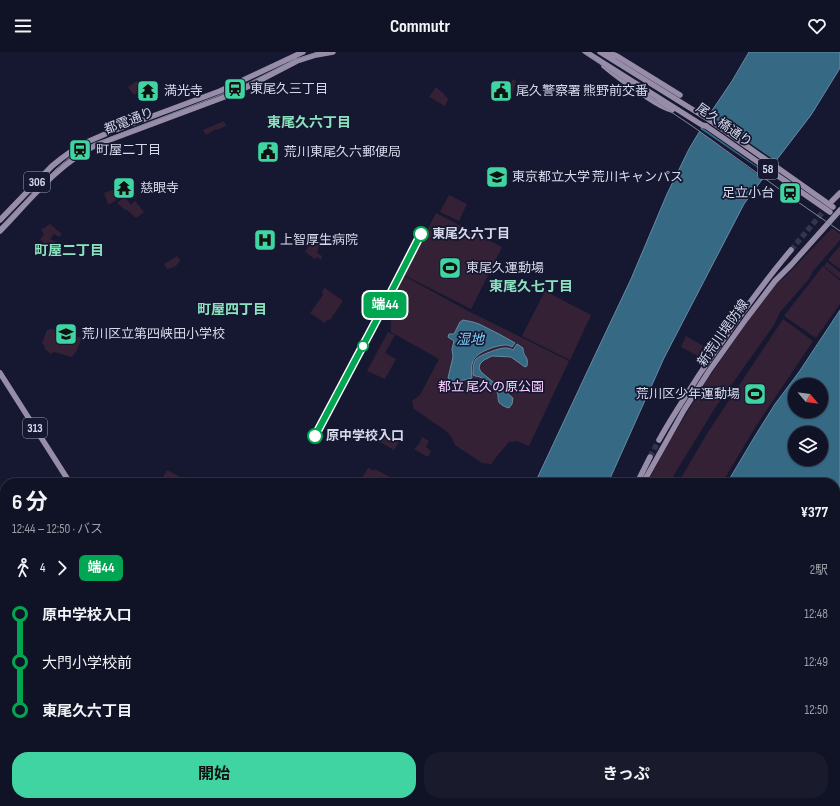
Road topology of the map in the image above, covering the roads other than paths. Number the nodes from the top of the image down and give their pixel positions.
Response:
1 (303, 52) edge
2 (333, 52) edge
3 (586, 52) edge
4 (593, 52) edge
5 (600, 52) edge
6 (607, 52) edge
7 (680, 95) dead end
8 (672, 110) dead end
9 (711, 121) junction
10 (706, 126) junction
11 (840, 193) edge
12 (832, 201) tunnel mouth
13 (837, 213) edge
14 (0, 220) edge
15 (0, 230) edge
16 (791, 250) tunnel mouth
17 (0, 373) edge
18 (659, 440) tunnel mouth
19 (650, 457) tunnel mouth
20 (67, 478) edge
21 (640, 478) edge
22 (646, 478) edge

1 - 14 main road, 都電通り / 306
2 - 15 main road, 都電通り / 306
3 - 8 main road
3 - 10 main road
4 - 10 main road, 尾久橋通り / 58
5 - 9 main road, 尾久橋通り / 58
6 - 7 main road
6 - 9 main road
9 - 13 main road, 尾久橋通り / 58, bridge
10 - 13 main road, 尾久橋通り / 58, bridge
11 - 12 main road
13 - 22 main road, 新荒川堤防線
16 - 18 main road, 新荒川堤防線
17 - 20 main road, 313
19 - 21 main road

